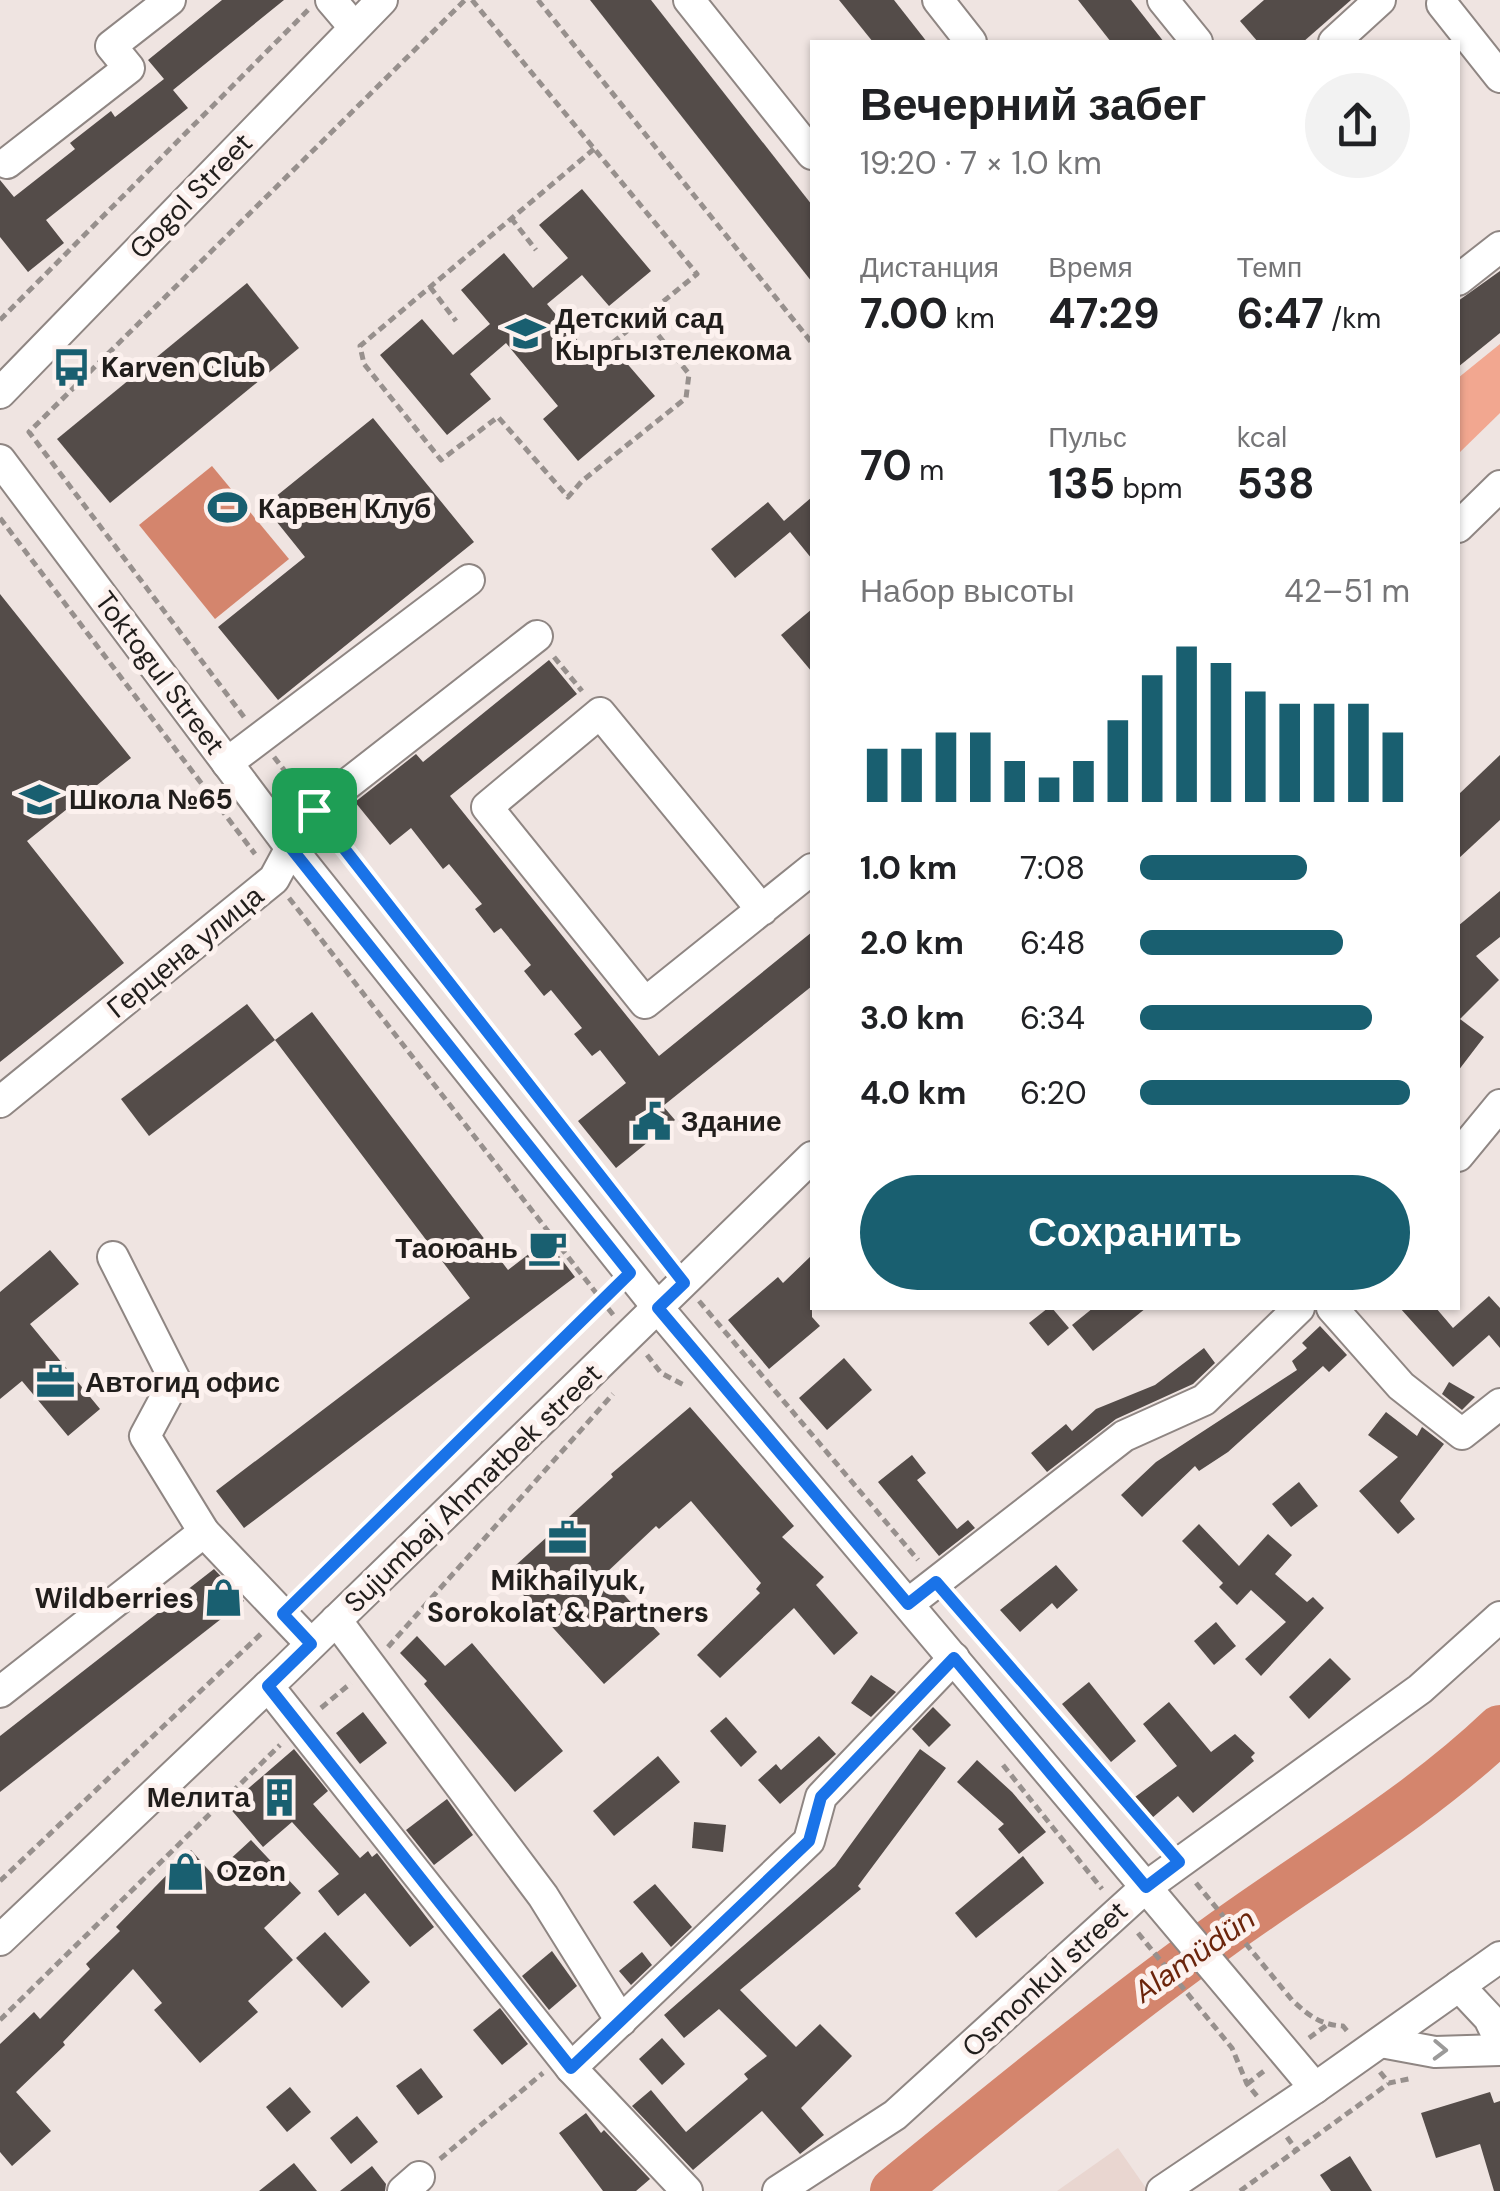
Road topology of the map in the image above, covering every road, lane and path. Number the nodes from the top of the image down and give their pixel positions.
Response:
1 (170, 0) edge
2 (317, 0) edge
3 (331, 0) edge
4 (382, 0) edge
5 (469, 0) edge
6 (538, 0) edge
7 (690, 0) edge
8 (938, 0) edge
9 (1163, 0) edge
10 (1380, 0) edge
11 (1442, 4) dead end
12 (354, 28) junction
13 (969, 40) edge
14 (1195, 40) edge
15 (1336, 40) edge
16 (1500, 77) edge
17 (594, 149) junction
18 (810, 151) edge
19 (7, 163) dead end
20 (511, 218) junction
21 (1500, 247) edge
22 (536, 250) dead end
23 (1460, 278) edge
24 (430, 287) junction
25 (644, 317) junction
26 (0, 320) edge
27 (456, 321) dead end
28 (810, 341) edge
29 (611, 344) dead end
30 (0, 393) edge
31 (0, 460) edge
32 (1500, 486) edge
33 (1460, 525) edge
34 (468, 580) dead end
35 (537, 636) joint
36 (600, 713) junction
37 (261, 740) junction
38 (227, 763) junction
39 (314, 810) junction
40 (291, 848) junction
41 (810, 871) edge
42 (762, 910) junction
43 (0, 1102) edge
44 (1500, 1104) edge
45 (1460, 1154) edge
46 (810, 1159) edge
47 (113, 1257) dead end
48 (630, 1273) junction
49 (684, 1283) junction
50 (658, 1308) junction
51 (1297, 1310) edge
52 (1334, 1310) edge
53 (620, 1385) dead end
54 (1500, 1404) edge
55 (204, 1532) junction
56 (936, 1582) junction
57 (908, 1604) junction
58 (283, 1614) junction
59 (1500, 1618) edge
60 (336, 1620) junction
61 (311, 1644) junction
62 (954, 1658) junction
63 (369, 1668) junction
64 (268, 1686) junction
65 (0, 1692) edge
66 (300, 1726) junction
67 (1180, 1863) junction
68 (0, 1881) edge
69 (1149, 1890) junction
70 (1132, 1926) dead end
71 (0, 1940) edge
72 (1500, 1957) edge
73 (1459, 1986) junction
74 (1292, 2000) dead end
75 (0, 2020) edge
76 (621, 2021) junction
77 (1500, 2041) edge
78 (1381, 2042) junction
79 (1232, 2048) dead end
80 (1500, 2050) edge
81 (1435, 2052) junction
82 (567, 2063) junction
83 (1315, 2088) junction
84 (411, 2184) edge
85 (679, 2188) edge
86 (778, 2191) edge
87 (1162, 2191) edge
88 (1240, 2191) edge

1 - 19 street
2 - 26 path
3 - 12 street
4 - 12 street, Gogol Street
5 - 17 path
5 - 37 path
6 - 28 path
7 - 18 street
8 - 13 street
9 - 14 street
10 - 15 street
11 - 16 street
12 - 30 street, Gogol Street
17 - 20 path
17 - 25 path
20 - 22 path
20 - 24 path
21 - 23 street
24 - 25 path
24 - 27 path
25 - 29 path
31 - 38 street, Toktogul Street
32 - 33 street
34 - 37 street
35 - 36 path
35 - 39 street, Герцена улица
36 - 42 street
36 - 42 street
37 - 38 street
37 - 39 path
38 - 40 street, Toktogul Street
39 - 40 street, Герцена улица
39 - 49 path
40 - 43 street, Герцена улица
40 - 48 street, Toktogul Street
41 - 42 street
44 - 45 street
46 - 49 street, Sujumbaj Ahmatbek street
47 - 55 street
48 - 50 street, Toktogul Street
48 - 58 path
49 - 50 street, Sujumbaj Ahmatbek street
49 - 56 path
50 - 57 street, Toktogul Street
50 - 60 street, Sujumbaj Ahmatbek street
51 - 56 street
52 - 54 street
53 - 63 path
55 - 58 street
55 - 65 street
56 - 57 street
56 - 67 path
57 - 62 street, Toktogul Street
58 - 61 street
58 - 68 path
59 - 67 street, Osmonkul street
60 - 61 street, Sujumbaj Ahmatbek street
60 - 63 street
61 - 64 street, Sujumbaj Ahmatbek street
62 - 69 street, Toktogul Street
62 - 76 street
63 - 66 path
63 - 76 street
64 - 66 street
64 - 71 street, Sujumbaj Ahmatbek street
66 - 75 path
66 - 82 street
67 - 69 street, Osmonkul street
67 - 74 path
69 - 83 street, Toktogul Street
69 - 86 street, Osmonkul street
70 - 79 path
72 - 73 street
73 - 77 street
73 - 78 street
76 - 82 street
78 - 81 street
78 - 83 street
81 -> 80 street
81 - 88 path
82 - 84 path
82 - 85 street
83 - 87 street

